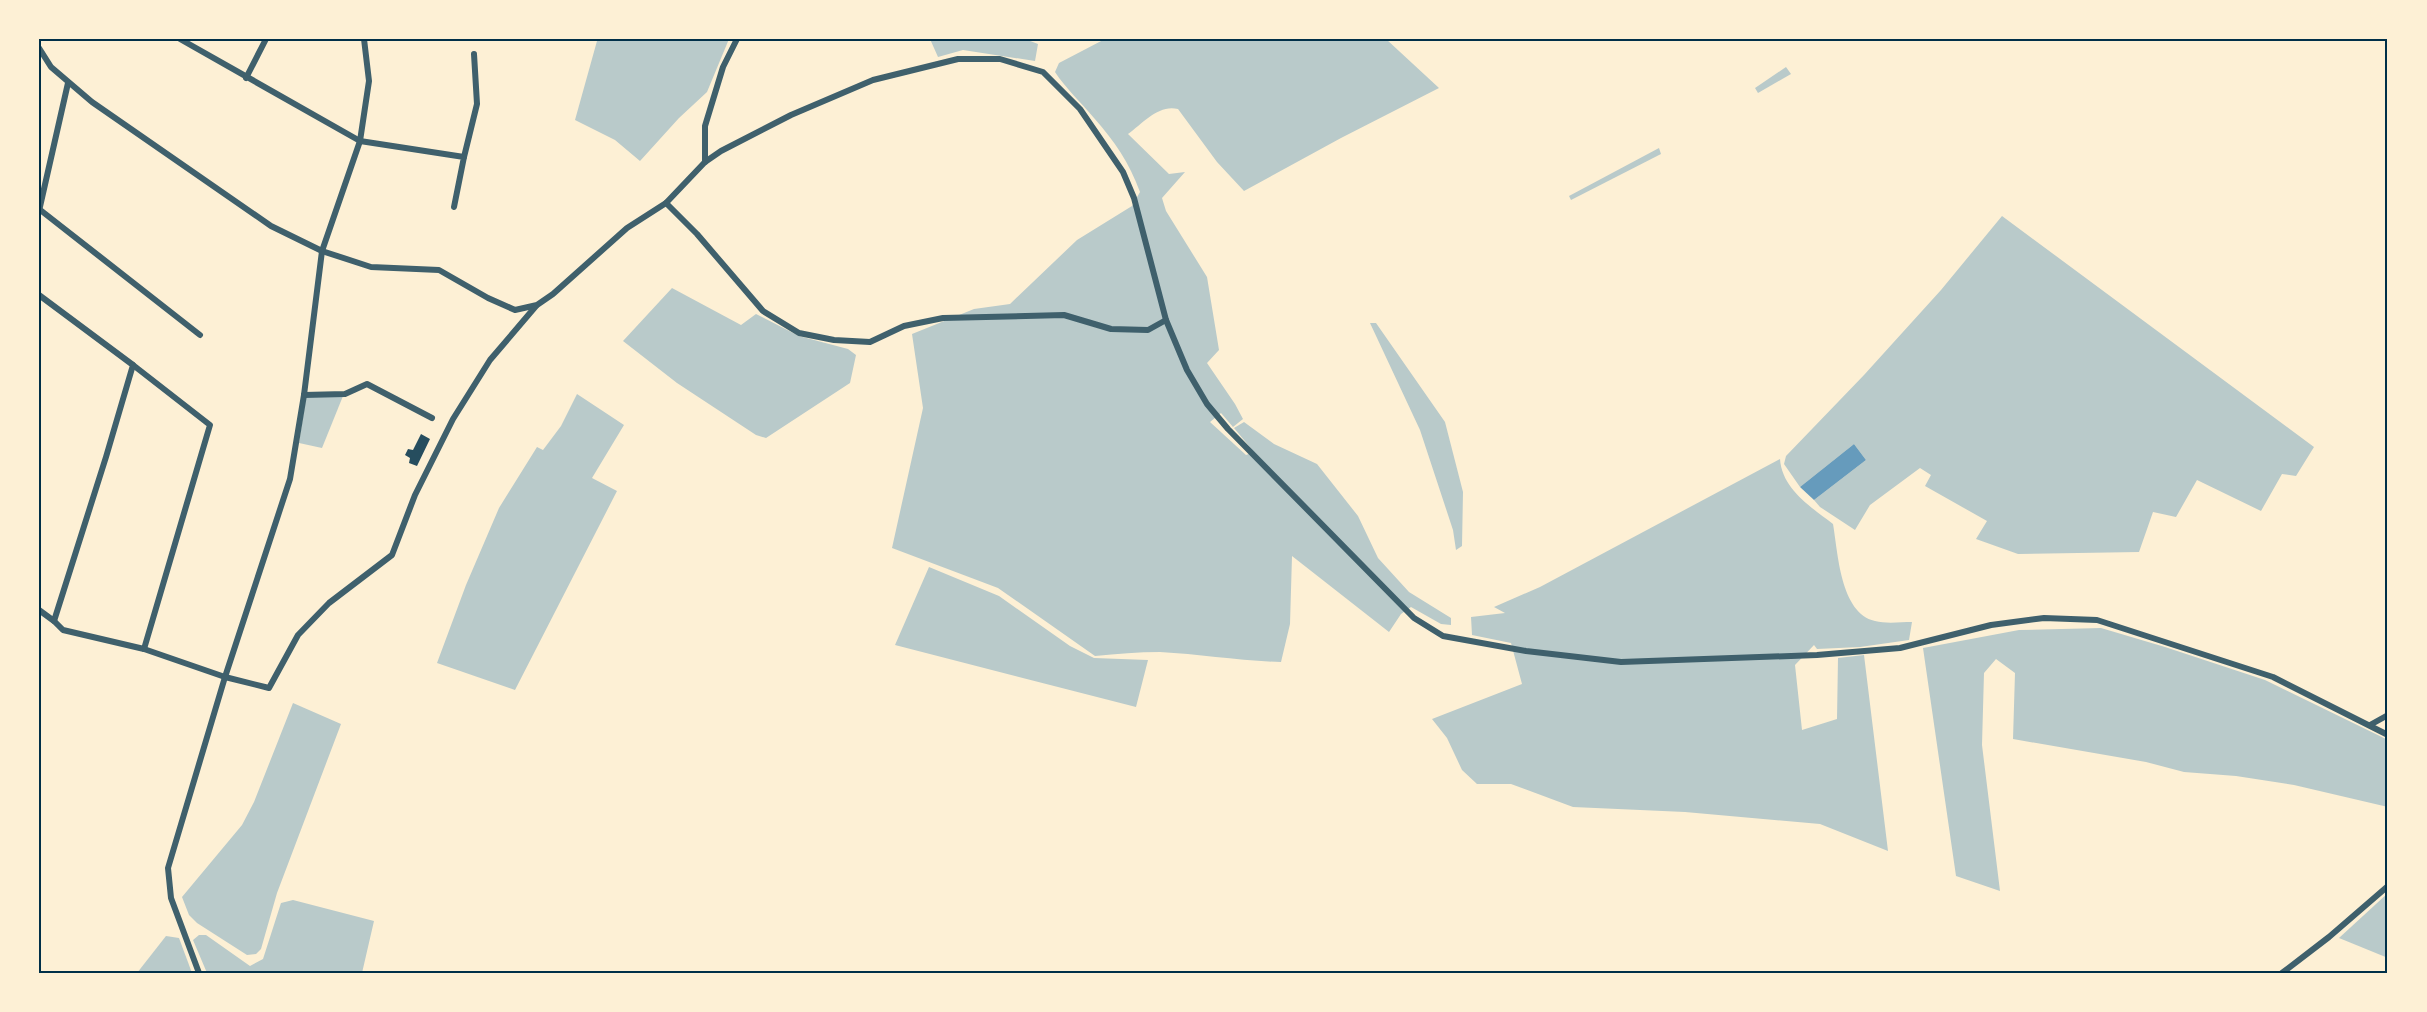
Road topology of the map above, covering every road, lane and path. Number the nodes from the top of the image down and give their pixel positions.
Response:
1 (180, 39) edge
2 (266, 39) edge
3 (364, 39) edge
4 (737, 39) edge
5 (39, 48) edge
6 (474, 54) dead end
7 (246, 78) junction
8 (69, 83) junction
9 (360, 141) junction
10 (464, 157) junction
11 (705, 162) junction
12 (666, 203) junction
13 (454, 207) dead end
14 (39, 210) edge
15 (322, 251) junction
16 (39, 295) edge
17 (537, 305) junction
18 (1166, 320) junction
19 (200, 335) dead end
20 (133, 365) junction
21 (304, 395) junction
22 (432, 418) dead end
23 (39, 610) edge
24 (54, 621) junction
25 (144, 649) junction
26 (225, 677) junction
27 (2388, 715) edge
28 (2370, 725) junction
29 (2388, 735) edge
30 (2388, 886) edge
31 (199, 973) edge
32 (2282, 973) edge

1 - 7 street
2 - 7 street
3 - 9 street
4 - 11 street
5 - 8 street
6 - 10 street
7 - 9 street
8 - 14 street
8 - 15 street
9 - 10 street
9 - 15 street
10 - 13 street
11 - 12 street
11 - 18 street
12 - 17 street
12 - 18 street
14 - 19 street
15 - 17 street
15 - 21 street
16 - 20 street
17 - 26 street
18 - 28 street
20 - 24 street
20 - 25 street
21 - 22 street
21 - 26 street
23 - 24 street
24 - 25 street
25 - 26 street
26 - 31 street
27 - 28 street
28 - 29 street
30 - 32 street

